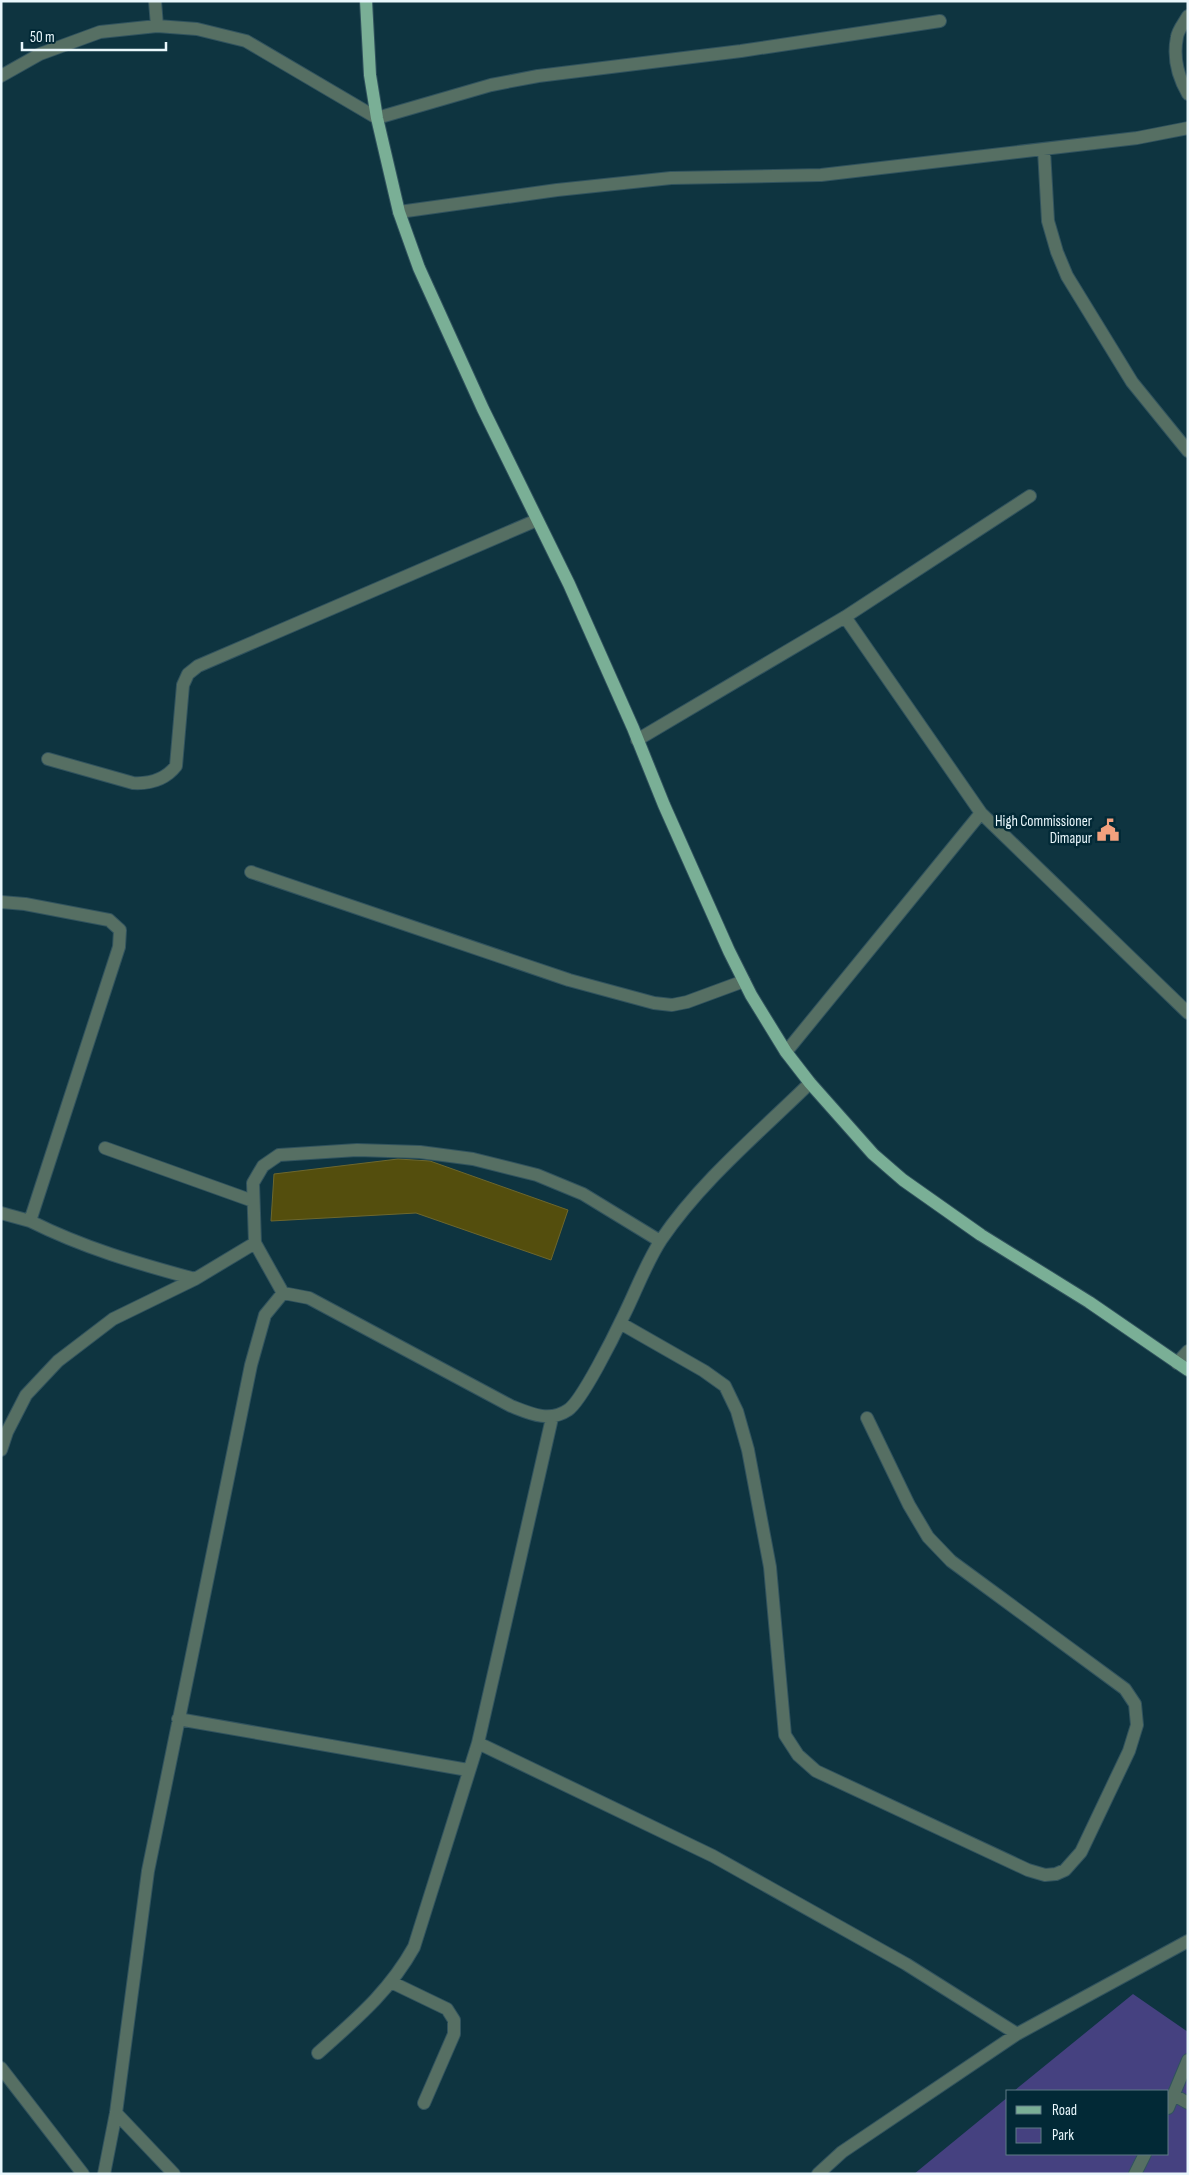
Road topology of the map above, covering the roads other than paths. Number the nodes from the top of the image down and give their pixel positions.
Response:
1 (155, 1) edge
2 (366, 1) edge
3 (1188, 16) edge
4 (940, 21) dead end
5 (157, 26) junction
6 (1, 76) edge
7 (1188, 94) edge
8 (377, 118) junction
9 (1188, 128) edge
10 (1044, 150) junction
11 (400, 212) junction
12 (1188, 451) edge
13 (1030, 496) dead end
14 (537, 520) junction
15 (845, 617) junction
16 (637, 740) junction
17 (48, 759) dead end
18 (981, 813) junction
19 (251, 872) dead end
20 (1, 902) edge
21 (744, 981) junction
22 (1188, 1013) edge
23 (786, 1052) junction
24 (810, 1083) junction
25 (105, 1148) dead end
26 (253, 1201) junction
27 (1, 1213) edge
28 (30, 1221) junction
29 (660, 1241) junction
30 (255, 1243) junction
31 (195, 1279) junction
32 (283, 1293) junction
33 (620, 1323) junction
34 (1188, 1351) edge
35 (1183, 1366) edge
36 (552, 1418) junction
37 (867, 1418) dead end
38 (1, 1450) edge
39 (178, 1719) junction
40 (478, 1743) junction
41 (468, 1770) junction
42 (1188, 1941) edge
43 (391, 1982) junction
44 (1017, 2034) junction
45 (318, 2053) dead end
46 (1188, 2060) edge
47 (1, 2068) edge
48 (1174, 2095) junction
49 (424, 2103) dead end
50 (1188, 2103) edge
51 (1169, 2106) edge
52 (116, 2113) junction
53 (1144, 2155) edge
54 (83, 2174) edge
55 (104, 2174) edge
56 (174, 2174) edge
57 (818, 2174) edge
58 (1135, 2174) edge

1 - 5 street
2 - 8 main road
3 - 7 street
4 - 8 street
5 - 6 street
5 - 8 street
8 - 11 main road
9 - 10 street
10 - 11 street
10 - 12 street
11 - 14 main road
13 - 15 street
14 - 16 main road
14 - 17 street
15 - 16 street
15 - 18 street
16 - 21 main road
18 - 22 street
18 - 23 street
19 - 21 street
20 - 28 street
21 - 23 main road
23 - 24 main road
24 - 29 street
24 - 35 main road
25 - 26 street
26 - 29 street
26 - 30 street
27 - 28 street
28 - 31 street
29 - 33 street
30 - 31 street
30 - 32 street
31 - 38 street
32 - 36 street
32 - 39 street
33 - 36 street
33 - 37 street
34 - 35 street
36 - 40 street
39 - 41 street
39 - 52 street
40 - 41 street
40 - 44 street
41 - 43 street
42 - 44 street
43 - 45 street
43 - 49 street
44 - 57 street
46 - 48 street
47 - 54 street
48 - 50 street
48 - 51 street
52 - 55 street
52 - 56 street
53 - 58 street

